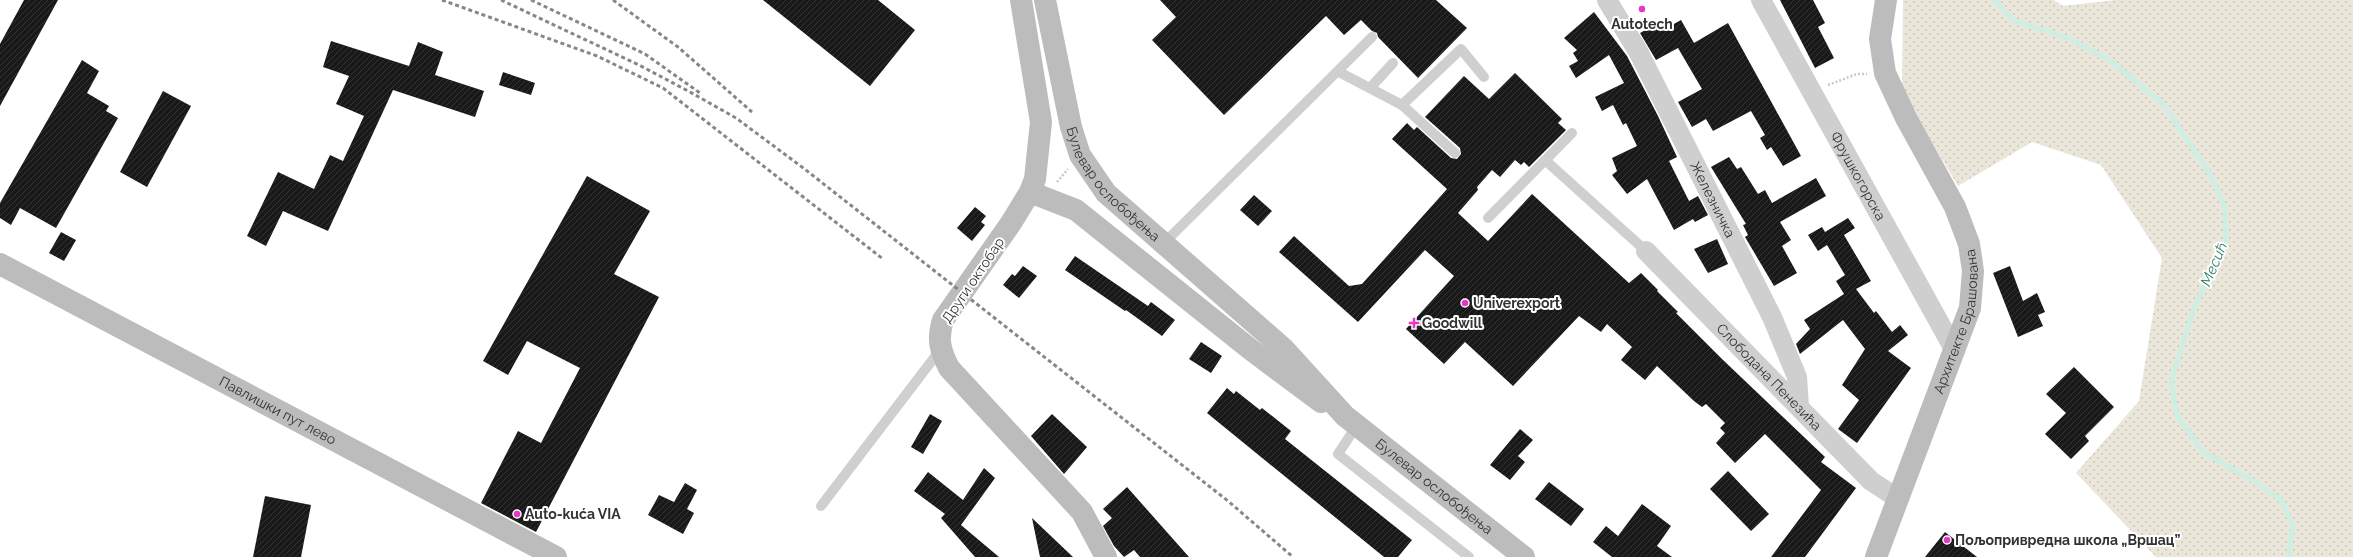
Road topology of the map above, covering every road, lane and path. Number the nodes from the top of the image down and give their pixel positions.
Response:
1 (1021, 0) edge
2 (1044, 0) edge
3 (1607, 0) edge
4 (1761, 0) edge
5 (1886, 0) edge
6 (1372, 37) dead end
7 (1393, 63) dead end
8 (1339, 72) junction
9 (1885, 73) junction
10 (1484, 77) dead end
11 (1371, 87) junction
12 (1812, 94) junction
13 (1402, 105) junction
14 (1572, 133) dead end
15 (1455, 153) dead end
16 (1080, 155) junction
17 (1545, 160) junction
18 (1037, 194) junction
19 (1488, 218) dead end
20 (1163, 244) junction
21 (1646, 251) joint
22 (0, 264) edge
23 (1257, 324) junction
24 (940, 350) junction
25 (1955, 351) junction
26 (1255, 353) junction
27 (1303, 369) junction
28 (1799, 406) junction
29 (1351, 421) junction
30 (1897, 498) junction
31 (822, 506) dead end
32 (556, 557) edge
33 (1106, 557) edge
34 (1468, 557) edge
35 (1524, 557) edge
36 (1876, 557) edge

1 - 18 street, Други октобар
2 - 16 street, Булевар ослобођења
3 - 28 street, Железничка
4 - 12 street, Фрушкогорска
5 - 9 street, Архитекте Брашована
6 - 8 lane
7 - 11 lane
8 - 11 lane
8 - 20 lane
9 - 12 path
9 - 25 street, Архитекте Брашована
10 - 13 lane
11 - 13 lane
12 - 25 street, Фрушкогорска
13 - 15 lane
14 - 17 lane
16 - 18 path
16 - 20 street, Булевар ослобођења
17 - 19 lane
17 - 21 lane
18 - 24 street, Други октобар
18 - 26 street, Булевар ослобођења
20 - 23 street, Булевар ослобођења
21 - 28 street, Слободана Пенезића
22 - 32 street, Павлишки пут лево
23 - 26 street
23 - 27 street, Булевар ослобођења
24 - 31 lane
24 - 33 street, Други октобар
25 - 30 street, Архитекте Брашована
26 - 27 street, Булевар ослобођења
26 - 29 street, Булевар ослобођења
27 - 29 street, Булевар ослобођења
28 - 30 street, Слободана Пенезића
29 - 34 lane
29 - 35 street, Булевар ослобођења
30 - 36 street, Архитекте Брашована

